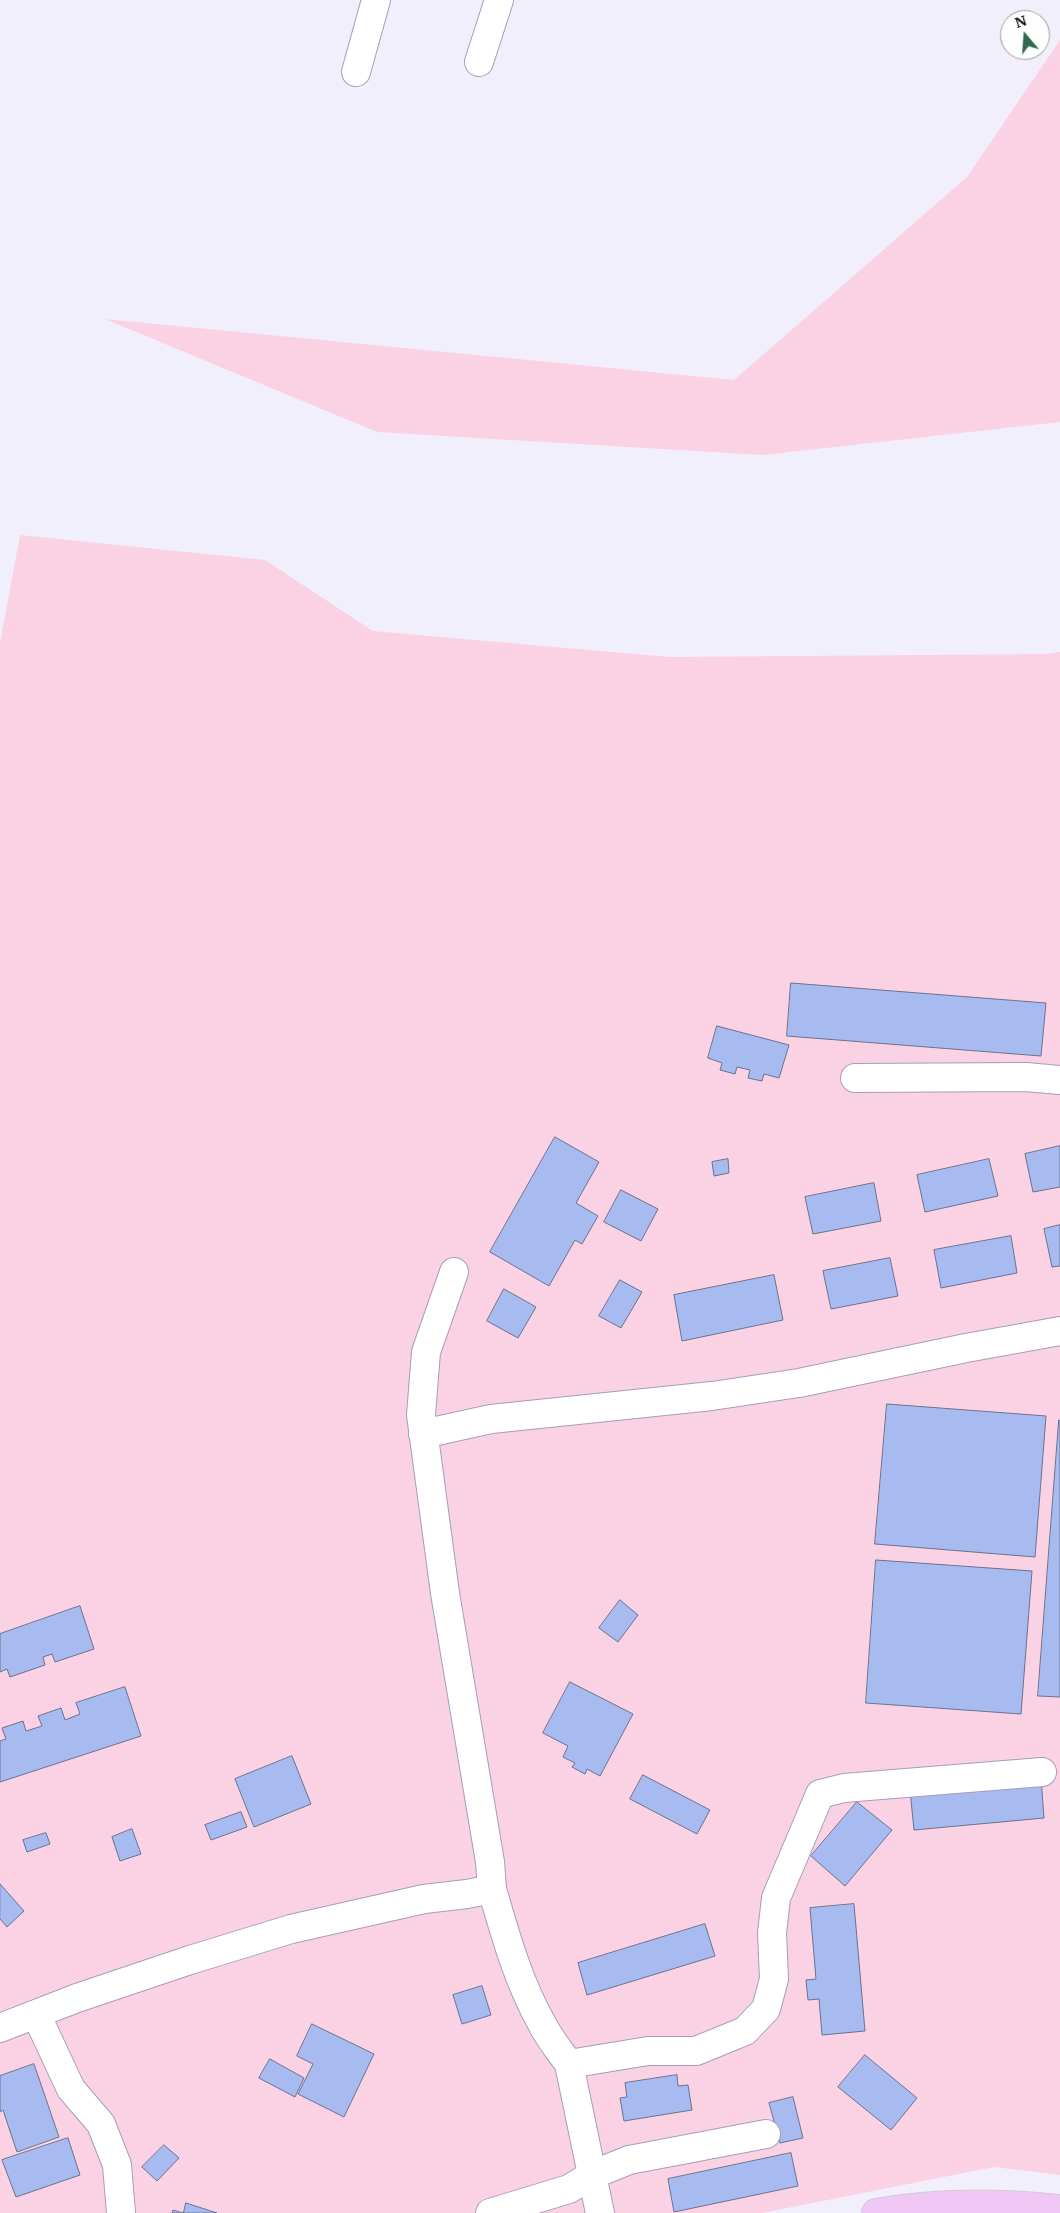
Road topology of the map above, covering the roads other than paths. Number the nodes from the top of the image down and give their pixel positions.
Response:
1 (376, 0) edge
2 (499, 0) edge
3 (479, 62) dead end
4 (356, 72) dead end
5 (855, 1078) dead end
6 (1060, 1080) edge
7 (454, 1272) dead end
8 (1060, 1332) edge
9 (423, 1434) junction
10 (1042, 1772) dead end
11 (492, 1889) junction
12 (36, 2014) junction
13 (0, 2028) edge
14 (569, 2064) junction
15 (766, 2134) dead end
16 (592, 2175) junction
17 (1060, 2209) edge
18 (121, 2213) edge
19 (490, 2213) edge
20 (600, 2213) edge
21 (876, 2213) edge

1 - 4 street
2 - 3 street
5 - 6 street
7 - 9 street
8 - 9 street
9 - 11 street
10 - 14 street
11 - 12 street
11 - 14 street
12 - 13 street
12 - 18 street
14 - 16 street
15 - 16 street
16 - 19 street
16 - 20 street
17 - 21 main road

